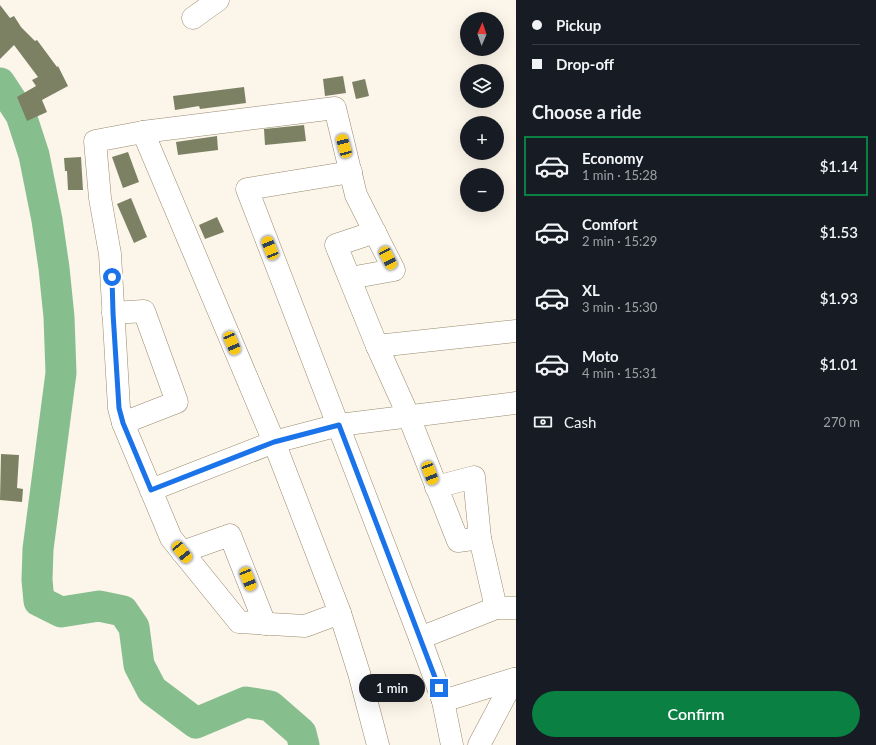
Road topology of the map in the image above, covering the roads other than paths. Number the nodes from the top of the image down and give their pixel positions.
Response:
1 (218, 0) edge
2 (193, 18) dead end
3 (143, 132) junction
4 (351, 172) junction
5 (375, 232) junction
6 (350, 278) junction
7 (113, 313) junction
8 (516, 331) edge
9 (377, 346) junction
10 (516, 403) edge
11 (409, 417) junction
12 (123, 423) junction
13 (339, 425) junction
14 (274, 442) junction
15 (436, 487) junction
16 (151, 490) junction
17 (480, 538) junction
18 (182, 552) junction
19 (506, 608) edge
20 (340, 613) junction
21 (265, 624) junction
22 (420, 638) junction
23 (444, 701) junction
24 (378, 745) edge
25 (452, 745) edge
26 (479, 745) edge

1 - 2 street
3 - 4 street
3 - 7 street
3 - 14 street
4 - 5 street
4 - 13 street
5 - 6 street
5 - 6 street
6 - 9 street
7 - 12 street
7 - 12 street
8 - 9 street
9 - 11 street
10 - 11 street
11 - 13 street
11 - 15 street
12 - 16 street
13 - 14 street
13 - 22 street
14 - 16 street
14 - 20 street
15 - 17 street
15 - 17 street
16 - 18 street
17 - 19 street
18 - 21 street
18 - 21 street
19 - 22 street
20 - 21 street
20 - 24 street
22 - 23 street
23 - 25 street
23 - 26 street

